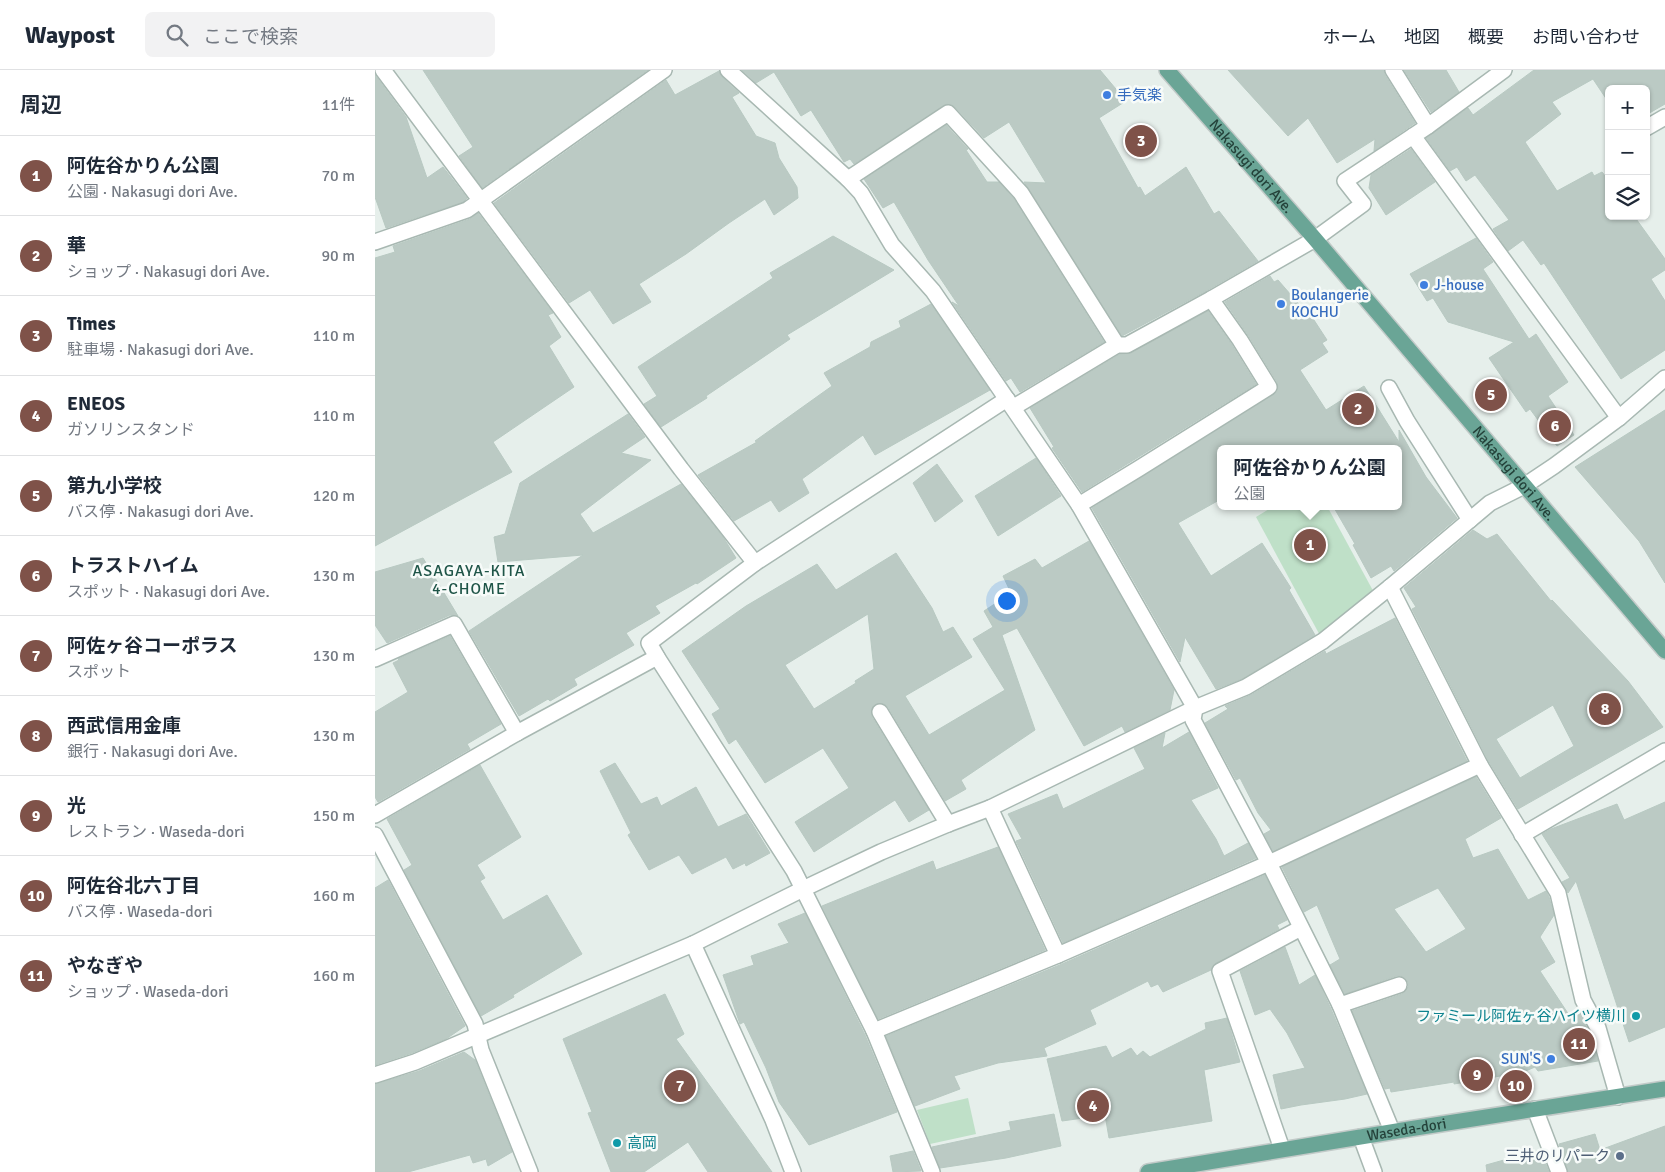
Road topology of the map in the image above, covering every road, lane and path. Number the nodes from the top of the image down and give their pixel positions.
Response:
1 (383, 70) edge
2 (664, 70) edge
3 (728, 70) edge
4 (1167, 70) edge
5 (1393, 70) edge
6 (1504, 70) edge
7 (1665, 117) edge
8 (1429, 126) junction
9 (1650, 126) edge
10 (1413, 136) junction
11 (848, 179) junction
12 (481, 201) junction
13 (1315, 239) junction
14 (375, 242) edge
15 (1211, 299) junction
16 (1117, 345) junction
17 (1665, 378) edge
18 (1389, 388) dead end
19 (1011, 403) junction
20 (1619, 418) junction
21 (1524, 486) junction
22 (1079, 505) junction
23 (1470, 520) junction
24 (755, 563) junction
25 (1390, 587) junction
26 (1665, 651) edge
27 (657, 657) junction
28 (375, 659) edge
29 (1195, 708) junction
30 (880, 712) dead end
31 (517, 734) junction
32 (1665, 751) edge
33 (1480, 765) junction
34 (990, 808) junction
35 (375, 815) edge
36 (947, 824) junction
37 (375, 835) edge
38 (1522, 835) junction
39 (1269, 863) junction
40 (803, 889) junction
41 (1301, 928) junction
42 (693, 944) junction
43 (1059, 955) junction
44 (1399, 985) dead end
45 (1340, 1005) junction
46 (874, 1032) junction
47 (478, 1036) junction
48 (375, 1075) edge
49 (1665, 1089) edge
50 (1618, 1097) junction
51 (1535, 1110) junction
52 (1392, 1131) junction
53 (1361, 1137) junction
54 (1282, 1149) junction
55 (1215, 1166) edge
56 (531, 1172) edge
57 (793, 1172) edge
58 (932, 1172) edge
59 (1148, 1172) edge
60 (1374, 1172) edge
61 (1559, 1172) edge

1 - 12 street
2 - 12 street
3 - 11 street
4 - 13 main road, Nakasugi dori Ave.
5 - 8 street
6 - 8 street
7 - 9 street
8 - 10 street
10 - 13 street
10 - 20 street
11 - 16 street
11 - 19 street
12 - 14 street
12 - 24 street
13 - 15 street
13 - 21 main road, Nakasugi dori Ave.
15 - 16 street
15 - 22 street
16 - 19 street
17 - 20 street
18 - 23 street
19 - 22 street
19 - 24 street
20 - 21 street
21 - 23 street
21 - 26 main road, Nakasugi dori Ave.
22 - 29 street
23 - 25 street
24 - 27 street
25 - 29 street
25 - 33 street
27 - 31 street
27 - 40 street
28 - 31 street
29 - 34 street
29 - 39 street
30 - 36 street
31 - 35 street
32 - 38 street
33 - 38 street
33 - 39 street
34 - 36 street
34 - 43 street
36 - 40 street
37 - 47 street
38 - 50 street
39 - 41 street
39 - 43 street
40 - 42 street
40 - 46 street
41 - 45 street
41 - 54 street
42 - 47 street
42 - 57 street
43 - 46 street
44 - 45 street
45 - 52 street
46 - 58 street
47 - 48 street
47 - 56 street
49 - 50 main road, Waseda-dori
50 - 51 main road, Waseda-dori
51 - 52 main road, Waseda-dori
51 - 61 street
52 - 53 main road, Waseda-dori
53 - 54 main road, Waseda-dori
53 - 60 street
54 - 55 main road, Waseda-dori
55 - 59 main road, Waseda-dori

